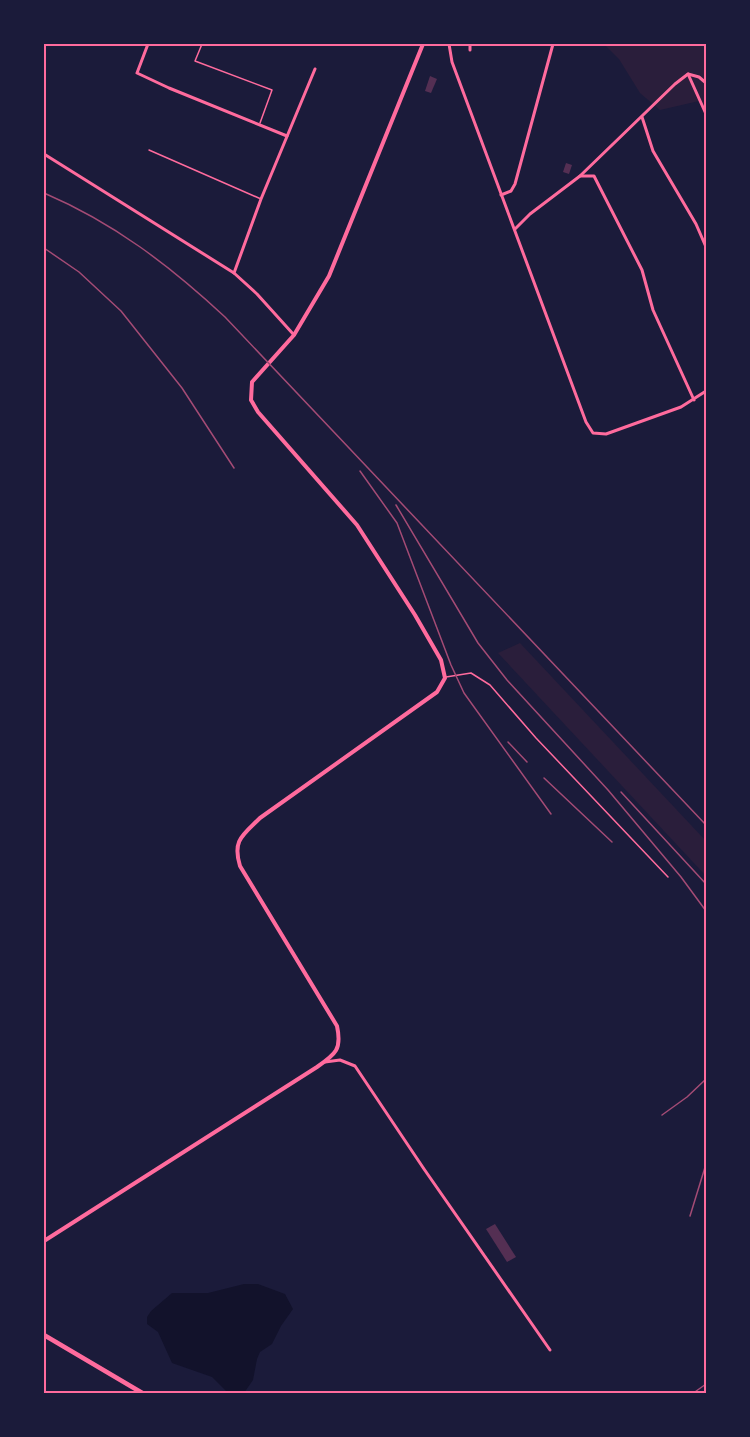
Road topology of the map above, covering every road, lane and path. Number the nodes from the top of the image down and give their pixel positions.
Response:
1 (148, 44) edge
2 (202, 44) edge
3 (423, 44) edge
4 (449, 44) edge
5 (470, 44) edge
6 (553, 44) edge
7 (470, 50) dead end
8 (315, 69) dead end
9 (688, 74) junction
10 (706, 83) edge
11 (706, 114) edge
12 (642, 117) junction
13 (260, 124) junction
14 (287, 136) junction
15 (149, 150) dead end
16 (44, 154) edge
17 (580, 176) junction
18 (501, 195) junction
19 (261, 199) junction
20 (515, 230) junction
21 (706, 247) edge
22 (234, 273) junction
23 (294, 335) junction
24 (706, 391) edge
25 (694, 400) junction
26 (445, 678) junction
27 (668, 877) dead end
28 (324, 1062) junction
29 (44, 1241) edge
30 (44, 1335) edge
31 (550, 1350) dead end
32 (144, 1394) edge

1 - 13 street
2 - 13 lane
3 - 23 street
4 - 18 street
5 - 7 street
6 - 18 street
8 - 14 street
9 - 10 street
9 - 11 street
9 - 12 street
12 - 17 street
12 - 21 street
13 - 14 street
14 - 19 street
15 - 19 lane
16 - 22 street
17 - 20 street
17 - 25 street
18 - 20 street
19 - 22 street
20 - 25 street
22 - 23 street
23 - 26 street
24 - 25 street
26 - 27 lane
26 - 28 street
28 - 29 street
28 - 31 street
30 - 32 main road

